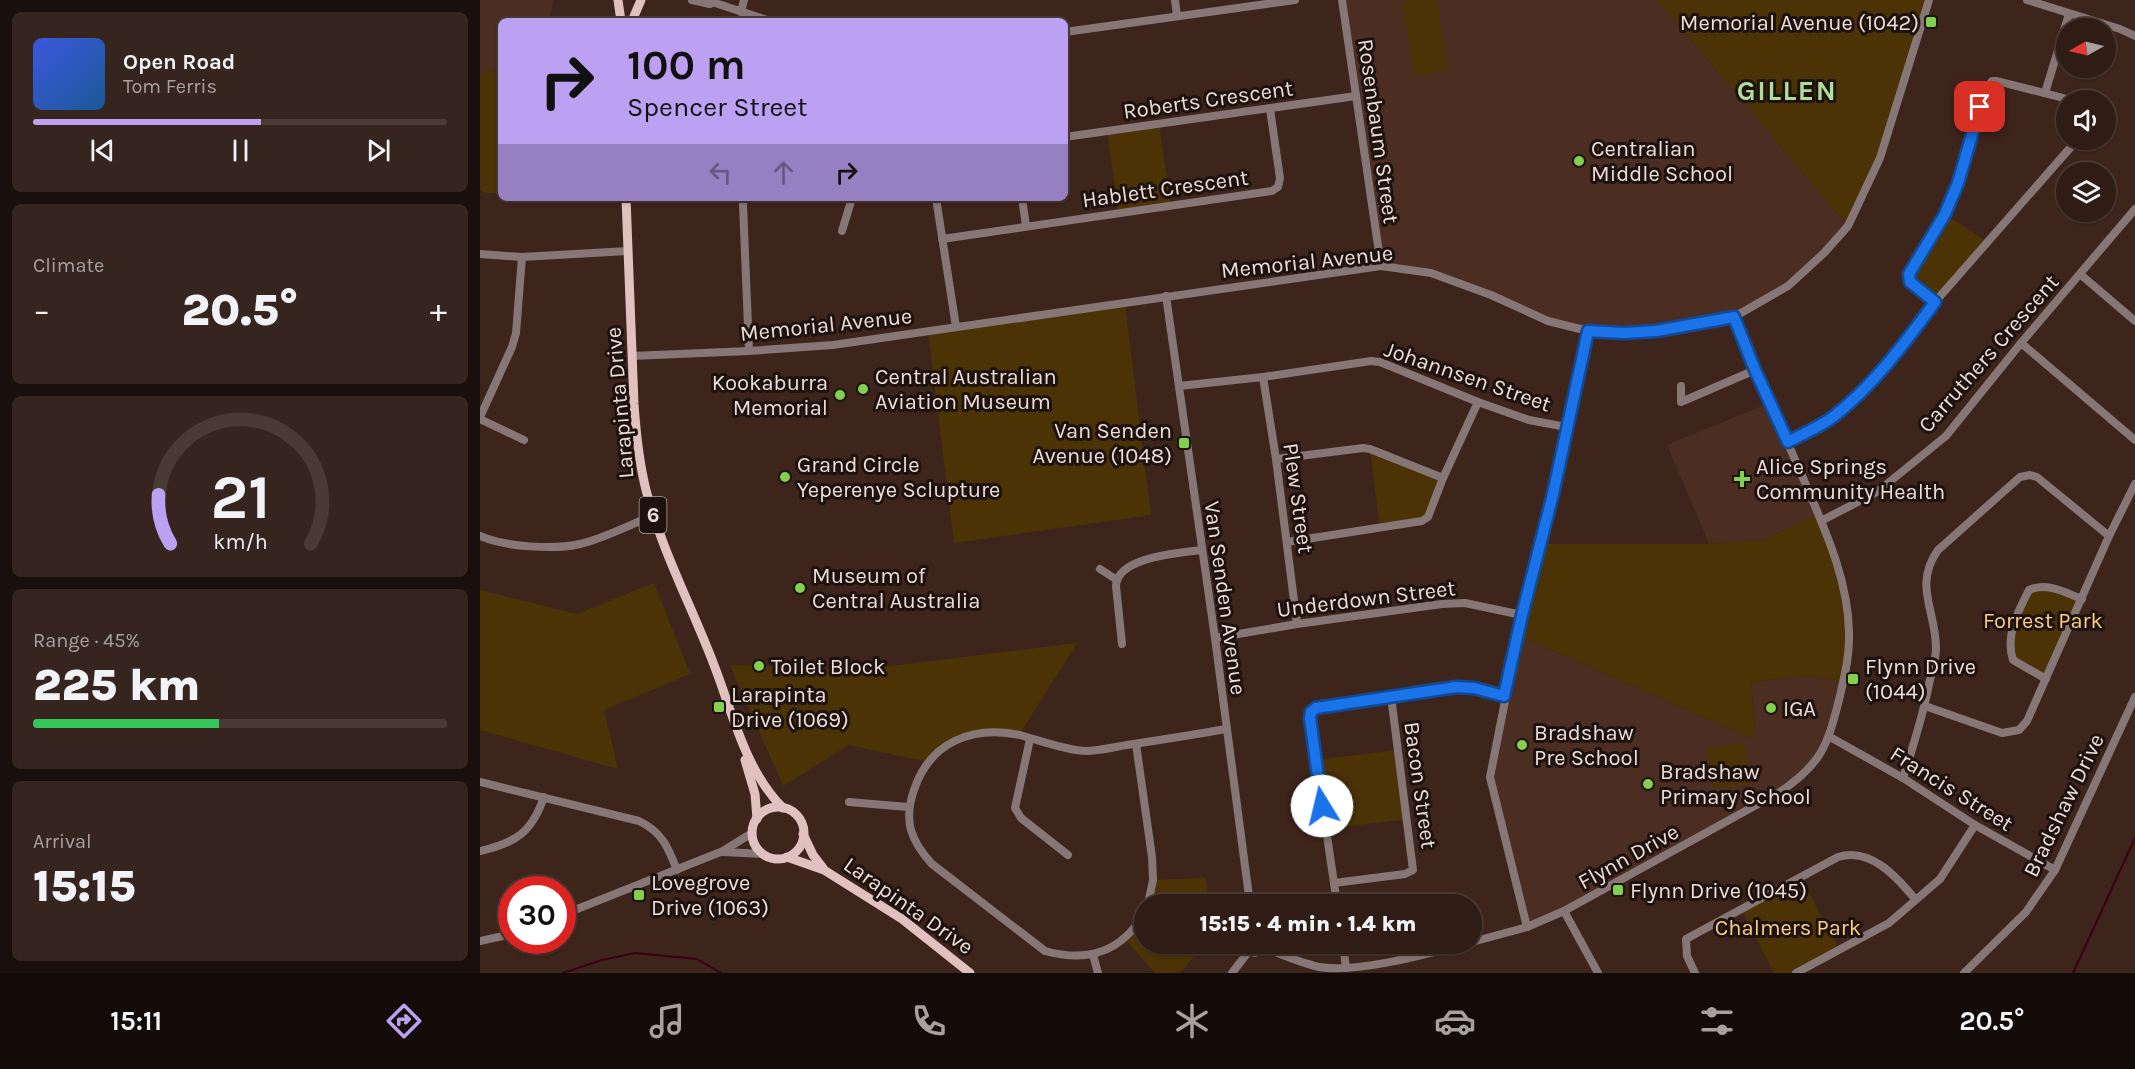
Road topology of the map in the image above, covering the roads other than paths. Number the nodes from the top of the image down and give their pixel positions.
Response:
1 (618, 0) edge
2 (641, 0) edge
3 (692, 0) edge
4 (706, 0) edge
5 (744, 0) edge
6 (1175, 0) edge
7 (1295, 0) edge
8 (1342, 0) edge
9 (1929, 0) edge
10 (2027, 0) edge
11 (1284, 1) edge
12 (729, 8) junction
13 (741, 12) junction
14 (2069, 14) junction
15 (1177, 16) junction
16 (621, 18) edge
17 (633, 18) edge
18 (760, 18) edge
19 (1068, 32) edge
20 (2135, 36) edge
21 (2045, 93) junction
22 (1356, 96) junction
23 (2056, 96) edge
24 (1270, 109) junction
25 (1068, 138) edge
26 (2068, 150) edge
27 (626, 201) edge
28 (744, 201) edge
29 (851, 201) edge
30 (936, 201) edge
31 (1022, 201) edge
32 (2135, 209) edge
33 (1026, 226) junction
34 (842, 231) dead end
35 (942, 239) junction
36 (628, 251) junction
37 (480, 254) edge
38 (522, 257) junction
39 (1381, 266) junction
40 (2080, 274) junction
41 (1166, 296) junction
42 (1935, 302) junction
43 (1734, 317) junction
44 (2135, 321) edge
45 (956, 327) junction
46 (1588, 331) junction
47 (2021, 343) junction
48 (749, 351) junction
49 (632, 356) junction
50 (1755, 370) junction
51 (1263, 377) junction
52 (1179, 386) junction
53 (1681, 386) dead end
54 (1478, 402) junction
55 (480, 418) edge
56 (1566, 428) junction
57 (524, 440) dead end
58 (2135, 440) edge
59 (1788, 442) junction
60 (1276, 459) junction
61 (1443, 478) junction
62 (2135, 484) edge
63 (654, 515) junction
64 (1821, 521) junction
65 (480, 536) edge
66 (2109, 536) junction
67 (1287, 542) junction
68 (1201, 550) junction
69 (1100, 569) dead end
70 (1117, 579) junction
71 (2082, 599) junction
72 (1522, 615) junction
73 (1297, 624) junction
74 (1215, 638) junction
75 (1122, 644) dead end
76 (714, 664) junction
77 (2046, 679) junction
78 (1391, 696) junction
79 (1504, 696) junction
80 (2135, 697) edge
81 (1925, 705) junction
82 (1226, 729) junction
83 (1830, 737) junction
84 (1030, 738) junction
85 (1136, 744) junction
86 (1904, 778) junction
87 (480, 782) edge
88 (544, 797) junction
89 (849, 802) dead end
90 (908, 807) junction
91 (783, 808) junction
92 (756, 819) junction
93 (1975, 825) junction
94 (752, 833) junction
95 (803, 834) junction
96 (480, 851) edge
97 (723, 851) junction
98 (763, 854) junction
99 (1068, 855) dead end
100 (787, 857) junction
101 (677, 870) junction
102 (824, 870) junction
103 (2055, 870) junction
104 (1334, 883) junction
105 (1150, 894) edge
106 (1249, 894) edge
107 (1336, 894) edge
108 (1915, 899) junction
109 (576, 910) edge
110 (1564, 911) junction
111 (1527, 927) junction
112 (1134, 929) edge
113 (498, 937) edge
114 (1482, 939) edge
115 (480, 941) edge
116 (1244, 954) edge
117 (1286, 954) edge
118 (1344, 954) edge
119 (1427, 954) edge
120 (1093, 955) junction
121 (1346, 968) junction
122 (970, 973) edge
123 (1098, 973) edge
124 (1232, 973) edge
125 (1598, 973) edge
126 (1695, 973) edge
127 (1796, 973) edge
128 (1964, 973) edge

1 - 16 main road
2 - 17 main road
3 - 12 street
4 - 12 street
5 - 13 street
6 - 15 street
7 - 11 street
8 - 22 street, Rosenbaum Street
9 - 43 street, Memorial Avenue
10 - 14 street
11 - 15 street
12 - 13 street
13 - 18 street
14 - 20 street
14 - 21 street
15 - 19 street
21 - 23 street
21 - 42 street
22 - 24 street, Roberts Crescent
22 - 39 street, Rosenbaum Street
24 - 25 street, Roberts Crescent
24 - 33 street, Hablett Crescent
26 - 42 street
27 - 36 main road, Larapinta Drive / 6
28 - 48 street
29 - 34 street
30 - 35 street
31 - 33 street
32 - 40 street, Carruthers Crescent
33 - 35 street, Hablett Crescent
35 - 45 street
36 - 38 street
36 - 49 main road, Larapinta Drive / 6
37 - 38 street
38 - 55 street
39 - 41 street, Memorial Avenue
39 - 46 street, Memorial Avenue
40 - 44 street
40 - 47 street, Carruthers Crescent
41 - 45 street, Memorial Avenue
41 - 52 street, Van Senden Avenue
42 - 59 street
43 - 46 street, Memorial Avenue
43 - 50 street, Flynn Drive
45 - 48 street, Memorial Avenue
46 - 56 street
47 - 58 street
47 - 64 street, Carruthers Crescent
48 - 49 street, Memorial Avenue
49 - 63 main road, Larapinta Drive / 6
50 - 53 street
50 - 59 street, Flynn Drive
51 - 52 street, Johannsen Street
51 - 54 street, Johannsen Street
51 - 60 street, Plew Street
52 - 68 street, Van Senden Avenue
54 - 56 street, Johannsen Street
54 - 61 street
55 - 57 street
56 - 72 street
59 - 64 street, Flynn Drive
60 - 61 street
60 - 67 street, Plew Street
61 - 67 street
62 - 66 street
63 - 65 street
63 - 76 main road, Larapinta Drive / 6
64 - 83 street, Flynn Drive
66 - 71 street
66 - 81 street
67 - 73 street, Plew Street
68 - 70 street
68 - 74 street, Van Senden Avenue
69 - 70 street
70 - 75 street
71 - 77 street
71 - 77 street
72 - 73 street, Underdown Street
72 - 79 street
73 - 74 street, Underdown Street
74 - 82 street, Van Senden Avenue
76 - 91 main road, Larapinta Drive / 6
76 - 92 main road, Larapinta Drive / 6
77 - 81 street
78 - 79 street
78 - 104 street
78 - 104 street, Bacon Street
79 - 111 street
80 - 103 street, Bradshaw Drive
81 - 86 street
82 - 85 street
82 - 106 street, Van Senden Avenue
83 - 86 street, Francis Street
83 - 110 street, Flynn Drive
84 - 85 street
84 - 90 street
84 - 99 street
85 - 105 street
86 - 93 street, Francis Street
87 - 88 street
88 - 96 street
88 - 101 street
89 - 90 street
90 - 120 street
91 - 92 main road
91 - 95 main road, 6
92 - 94 main road, 6
93 - 103 street, Francis Street
93 - 108 street
94 - 97 street
94 - 98 main road
95 - 100 main road
95 - 102 main road, Larapinta Drive / 6
97 - 98 street
97 - 101 street
98 - 100 main road, 6
100 - 102 main road, Larapinta Drive / 6
101 - 109 street
102 - 122 main road, Larapinta Drive / 6
103 - 128 street, Bradshaw Drive
104 - 107 street
108 - 126 street
108 - 127 street
110 - 111 street, Flynn Drive
110 - 125 street
111 - 114 street, Flynn Drive
112 - 120 street
113 - 115 street
116 - 124 street
117 - 121 street
118 - 121 street
119 - 121 street
120 - 123 street

